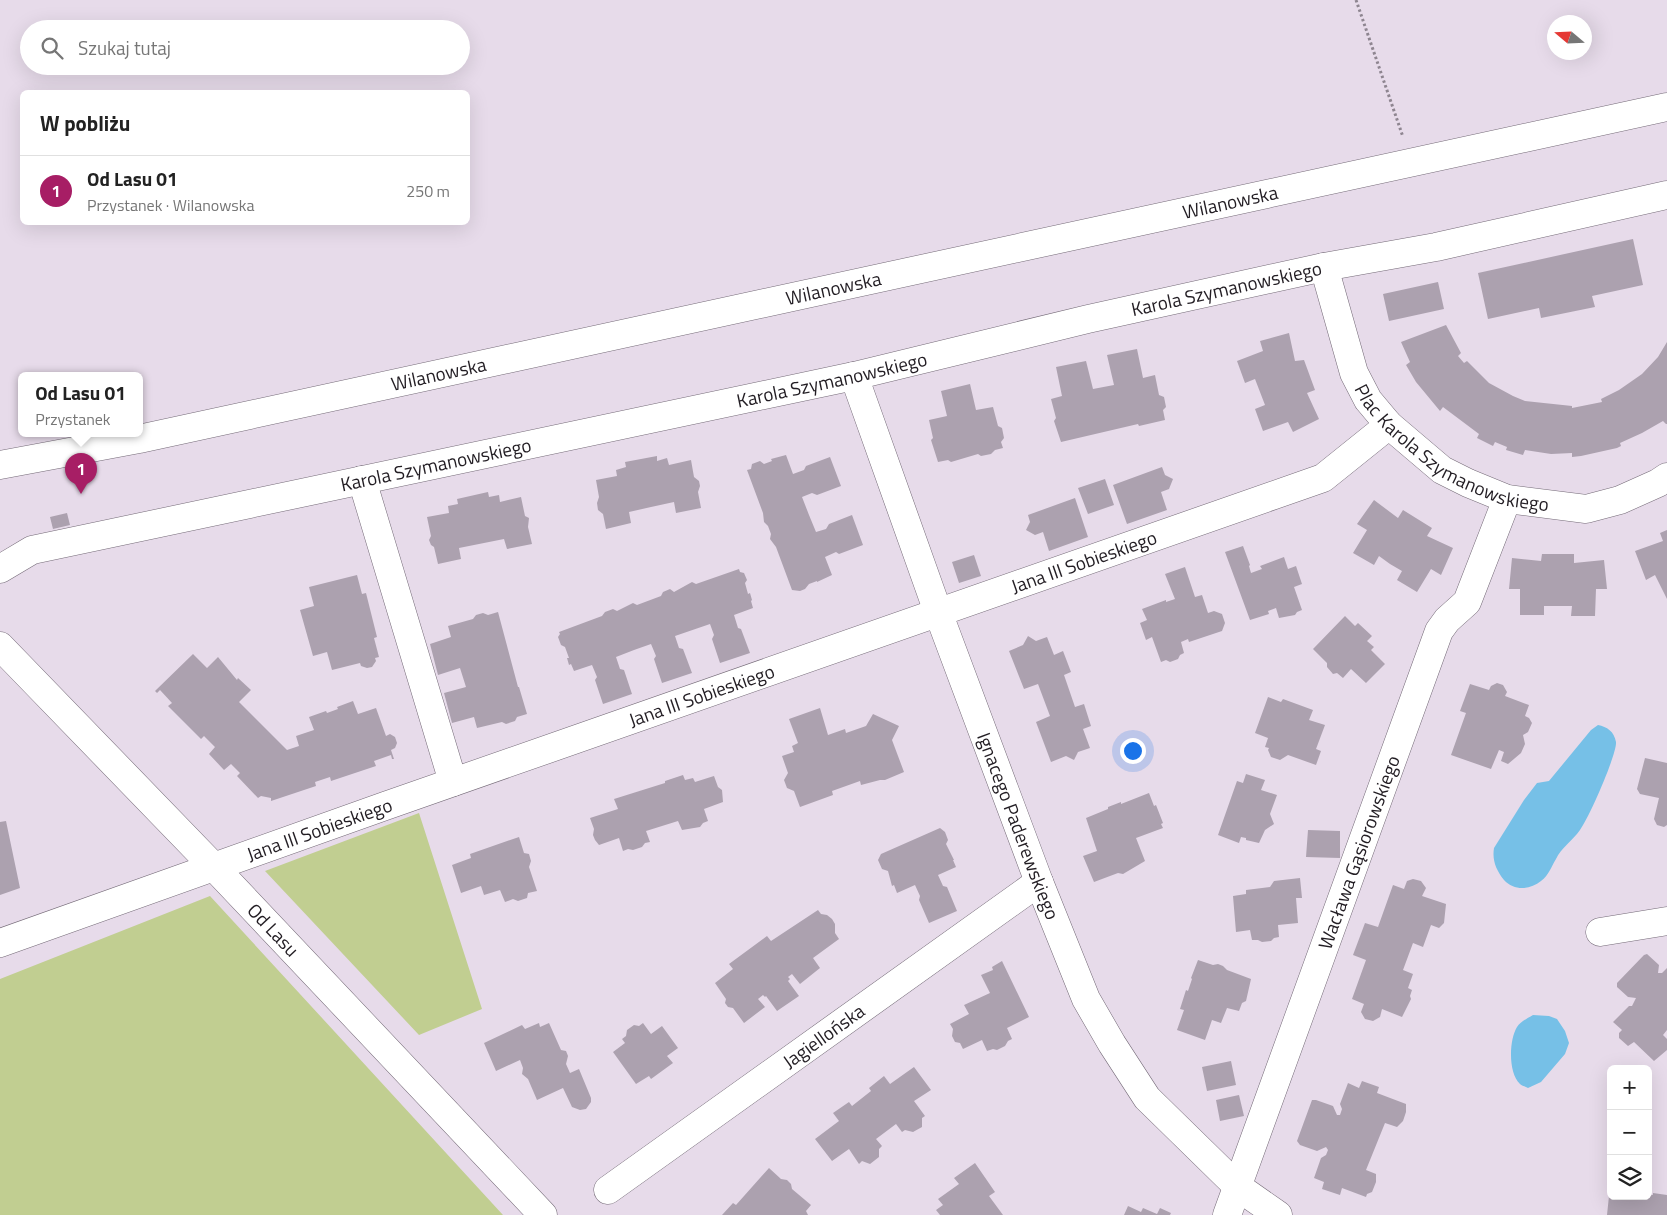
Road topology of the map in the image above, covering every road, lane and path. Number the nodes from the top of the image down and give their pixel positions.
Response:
1 (1356, 0) edge
2 (1667, 107) edge
3 (1412, 162) junction
4 (1667, 195) edge
5 (1324, 267) junction
6 (854, 376) junction
7 (1389, 425) junction
8 (0, 464) edge
9 (1667, 477) edge
10 (362, 480) junction
11 (1507, 498) junction
12 (0, 569) edge
13 (938, 612) junction
14 (0, 646) edge
15 (453, 782) junction
16 (213, 866) junction
17 (1039, 882) junction
18 (1667, 921) edge
19 (1600, 932) dead end
20 (0, 943) edge
21 (1238, 1187) junction
22 (608, 1190) dead end
23 (539, 1214) edge
24 (1227, 1215) edge
25 (1278, 1215) edge

1 - 3 path
2 - 3 street, Wilanowska
3 - 8 street, Wilanowska
4 - 5 street, Karola Szymanowskiego
5 - 6 street, Karola Szymanowskiego
5 - 7 street, Plac Karola Szymanowskiego
6 - 10 street, Karola Szymanowskiego
6 - 13 street, Ignacego Paderewskiego
7 - 11 street, Plac Karola Szymanowskiego
7 - 13 street, Jana III Sobieskiego
9 - 11 street, Plac Karola Szymanowskiego
10 - 12 street, Karola Szymanowskiego
10 - 15 street
11 - 21 street, Wacława Gąsiorowskiego
13 - 15 street, Jana III Sobieskiego
13 - 17 street, Ignacego Paderewskiego
14 - 16 street, Od Lasu
15 - 16 street, Jana III Sobieskiego
16 - 20 street, Jana III Sobieskiego
16 - 23 street, Od Lasu
17 - 21 street, Ignacego Paderewskiego
17 - 22 street, Jagiellońska
18 - 19 street
21 - 24 street, Wacława Gąsiorowskiego
21 - 25 street, Ignacego Paderewskiego

